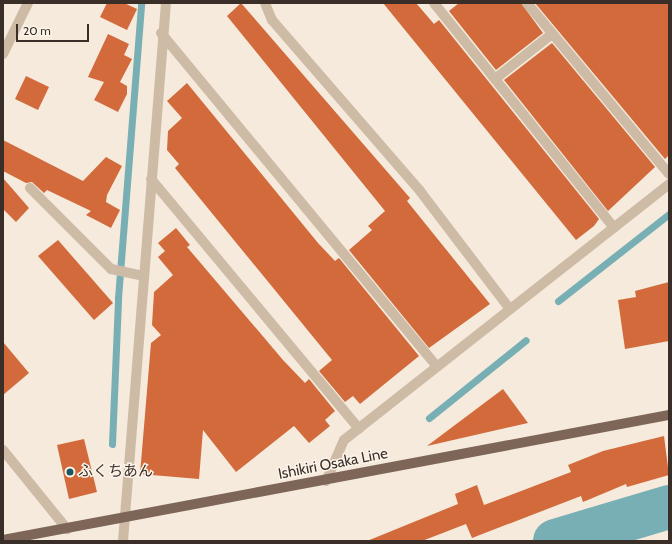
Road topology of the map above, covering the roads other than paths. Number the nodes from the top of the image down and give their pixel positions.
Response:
1 (28, 3) edge
2 (166, 3) edge
3 (265, 3) edge
4 (434, 3) edge
5 (527, 3) edge
6 (161, 33) junction
7 (552, 34) junction
8 (3, 54) edge
9 (495, 79) junction
10 (669, 174) edge
11 (151, 179) junction
12 (669, 184) edge
13 (30, 188) dead end
14 (614, 228) junction
15 (144, 276) junction
16 (510, 309) junction
17 (437, 367) junction
18 (669, 415) edge
19 (359, 429) junction
20 (3, 450) edge
21 (326, 480) junction
22 (125, 518) junction
23 (67, 529) junction
24 (3, 540) edge
25 (123, 541) edge

1 - 8 street
2 - 6 street
3 - 16 street
4 - 9 street
5 - 7 street
6 - 11 street
6 - 17 street
7 - 9 street
7 - 10 street
9 - 14 street
11 - 15 street
11 - 19 street
12 - 14 street
13 - 15 street
14 - 16 street
15 - 22 street
16 - 17 street
17 - 19 street
18 - 21 main road, Ishikiri Osaka Line
19 - 21 street
20 - 23 street
21 - 22 main road, Ishikiri Osaka Line
22 - 23 main road, Ishikiri Osaka Line
22 - 25 street
23 - 24 main road, Ishikiri Osaka Line

